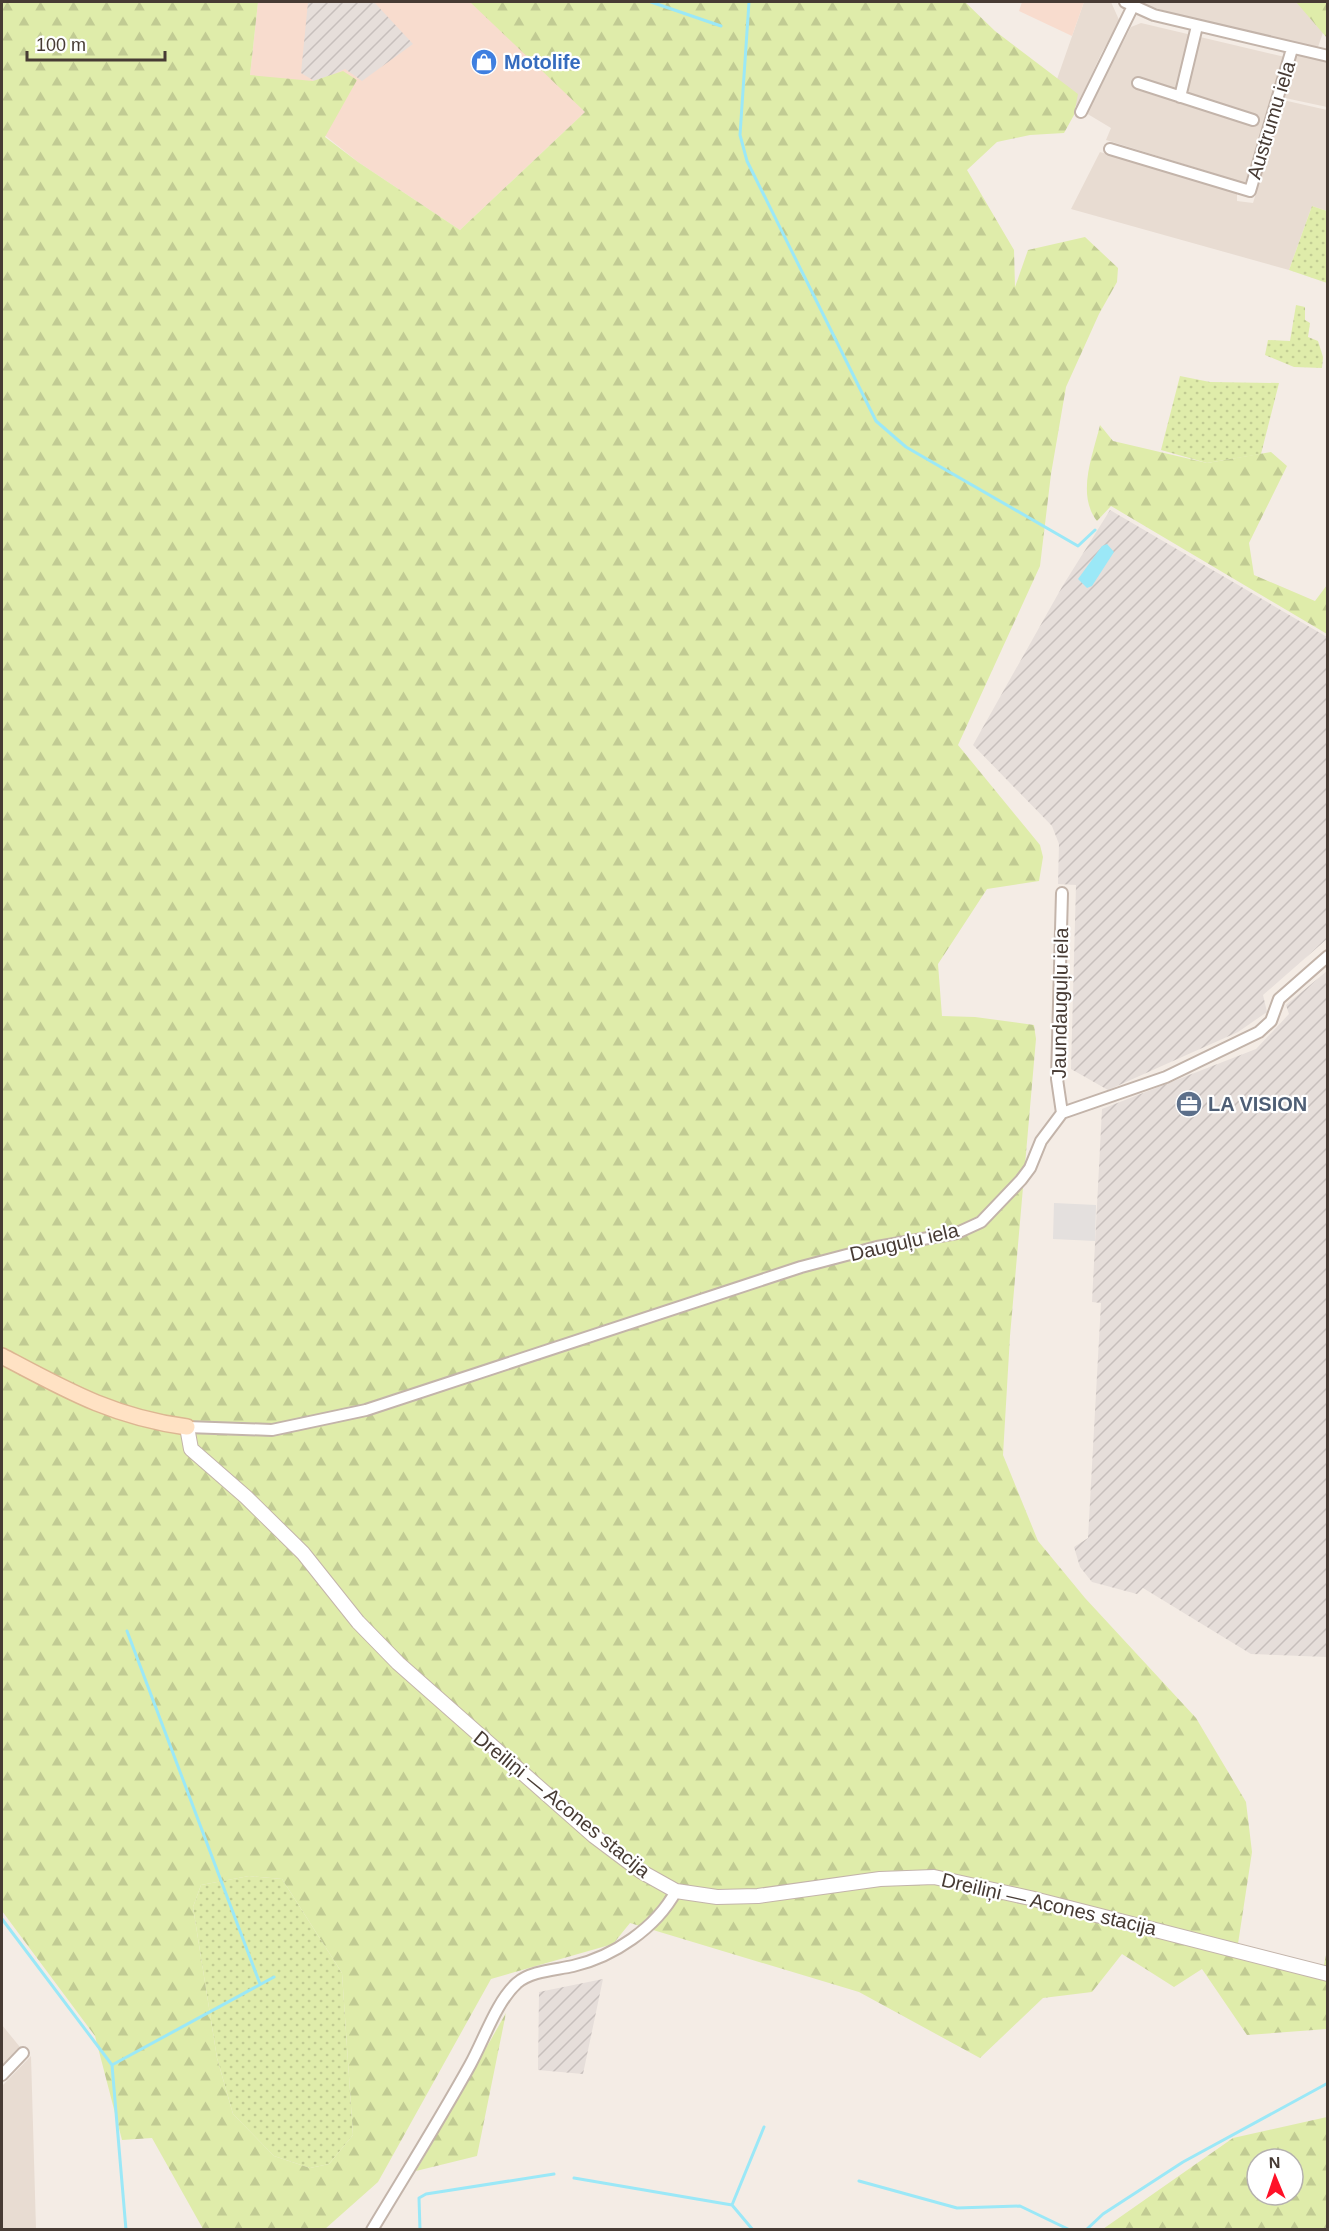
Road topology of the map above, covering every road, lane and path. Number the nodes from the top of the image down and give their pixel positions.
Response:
1 (1129, 4) edge
2 (1197, 26) junction
3 (1292, 49) junction
4 (1328, 56) edge
5 (1138, 83) dead end
6 (1180, 97) junction
7 (1081, 111) dead end
8 (1253, 120) dead end
9 (1110, 149) dead end
10 (1062, 893) dead end
11 (1328, 956) edge
12 (1062, 1113) junction
13 (2, 1356) edge
14 (187, 1428) junction
15 (676, 1891) junction
16 (1328, 1974) edge
17 (23, 2053) dead end
18 (2, 2075) edge
19 (372, 2229) edge

1 - 2 street
1 - 7 street
2 - 3 street
2 - 6 street
3 - 4 street
3 - 9 street, Austrumu iela
5 - 6 street
6 - 8 street
10 - 12 street, Jaundauguļu iela
11 - 12 street
12 - 14 street, Dauguļu iela
13 - 14 main road
14 - 15 street, Dreiliņi — Acones stacija
15 - 16 street, Dreiliņi — Acones stacija
15 - 19 street
17 - 18 street

